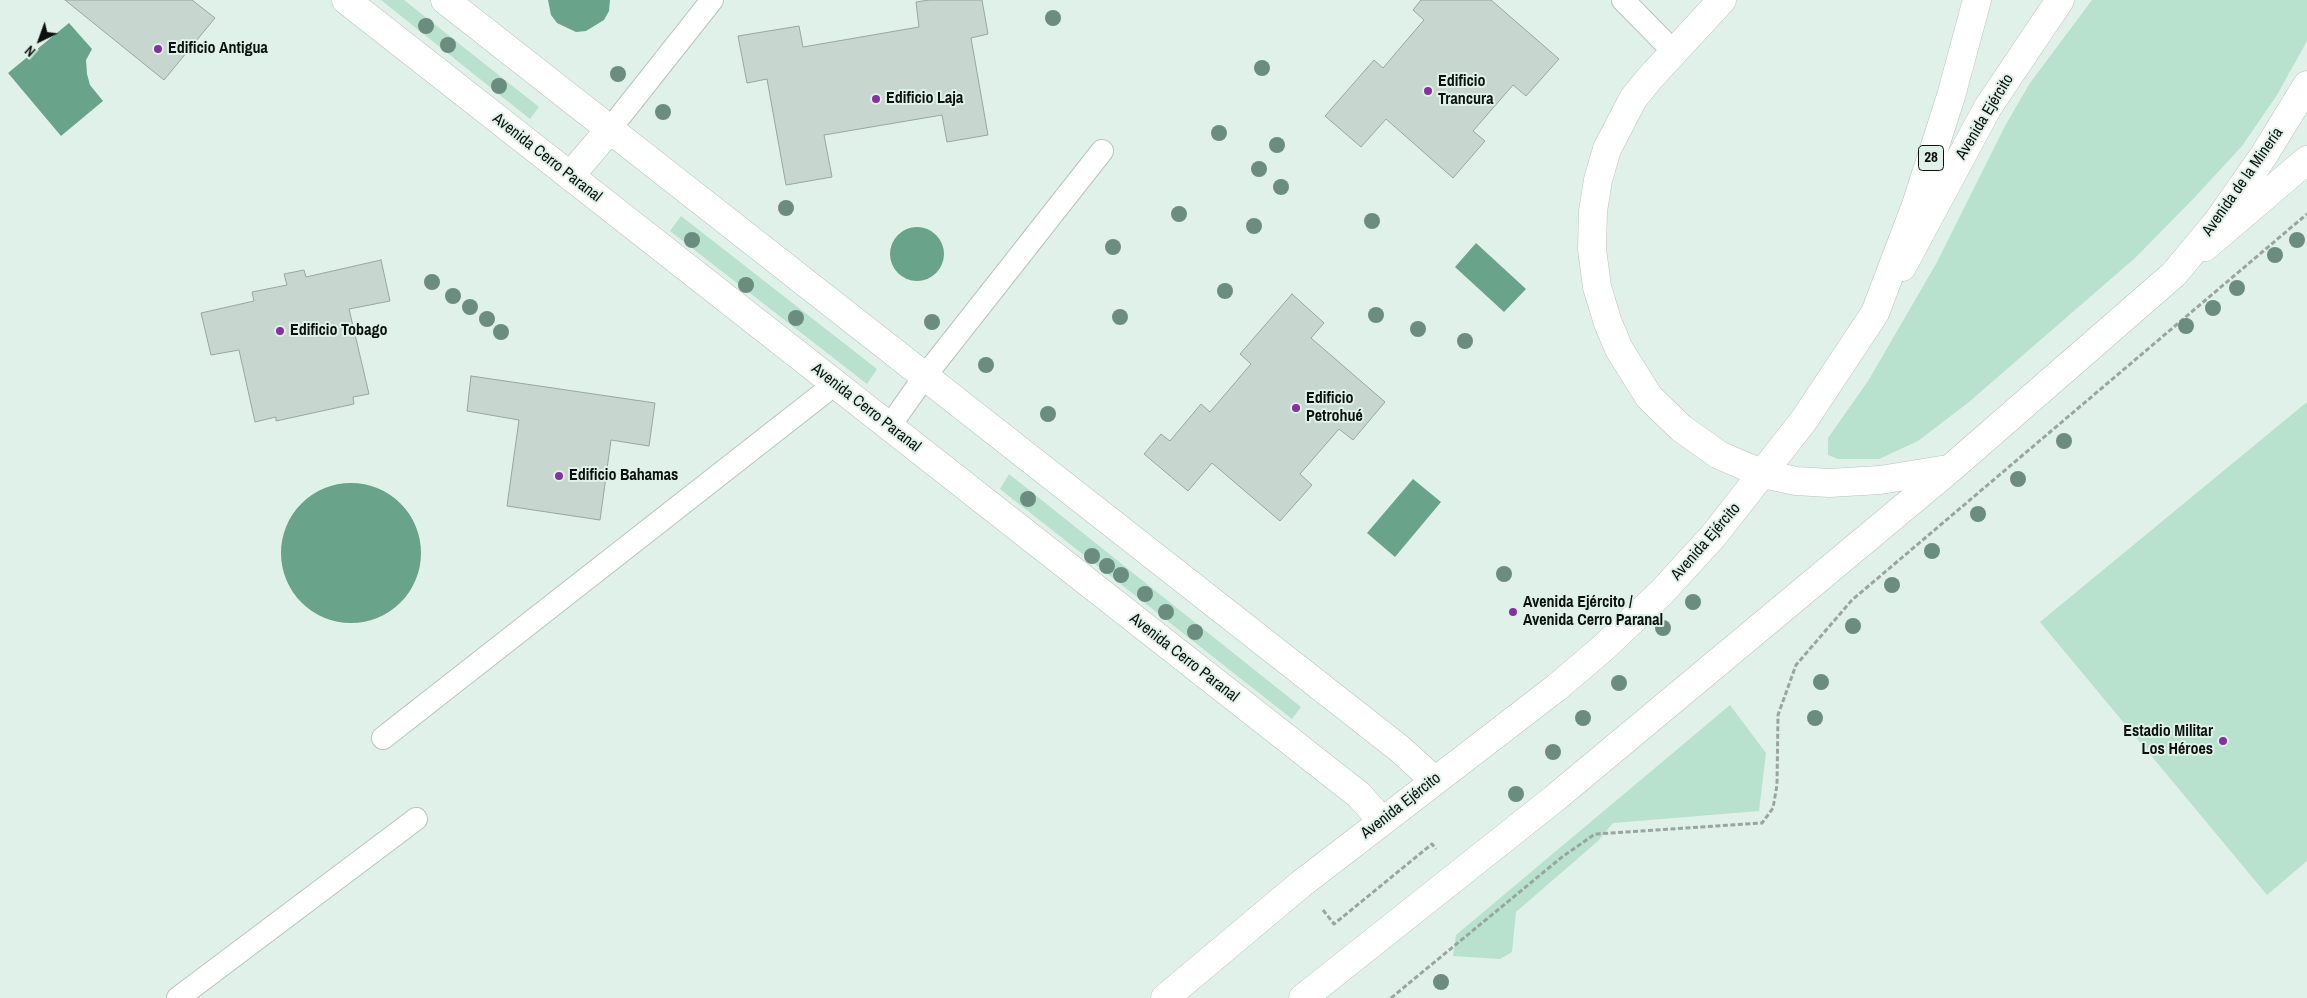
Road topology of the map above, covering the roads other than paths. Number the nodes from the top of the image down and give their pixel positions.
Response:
1 (346, 0) edge
2 (445, 0) edge
3 (712, 0) edge
4 (1623, 0) edge
5 (1722, 0) edge
6 (1977, 0) edge
7 (2060, 0) edge
8 (1674, 52) junction
9 (2307, 85) edge
10 (610, 129) junction
11 (1102, 151) dead end
12 (2307, 160) edge
13 (570, 176) junction
14 (2174, 274) junction
15 (1876, 313) junction
16 (926, 376) junction
17 (835, 384) junction
18 (889, 427) junction
19 (1950, 469) junction
20 (1763, 474) junction
21 (383, 738) dead end
22 (1434, 780) junction
23 (416, 819) dead end
24 (1382, 820) junction
25 (178, 998) edge
26 (1164, 998) edge
27 (1303, 998) edge

1 - 13 main road, Avenida Cerro Paranal
2 - 10 main road
3 - 10 lane
4 - 8 lane
5 - 8 main road
6 - 15 main road, 28
7 - 15 main road, Avenida Ejército
8 - 20 main road
9 - 14 main road, Avenida de la Minería
10 - 13 main road
10 - 16 main road
11 - 16 lane
12 - 14 main road
13 - 17 main road, Avenida Cerro Paranal
14 - 19 main road
15 - 20 main road, Avenida Ejército
16 - 18 lane
16 - 22 main road
17 - 18 main road, Avenida Cerro Paranal
17 - 21 lane
18 - 24 main road, Avenida Cerro Paranal
19 - 20 main road
19 - 27 main road
20 - 22 main road, Avenida Ejército
22 - 24 main road, Avenida Ejército
23 - 25 lane
24 - 26 main road, Avenida Ejército

